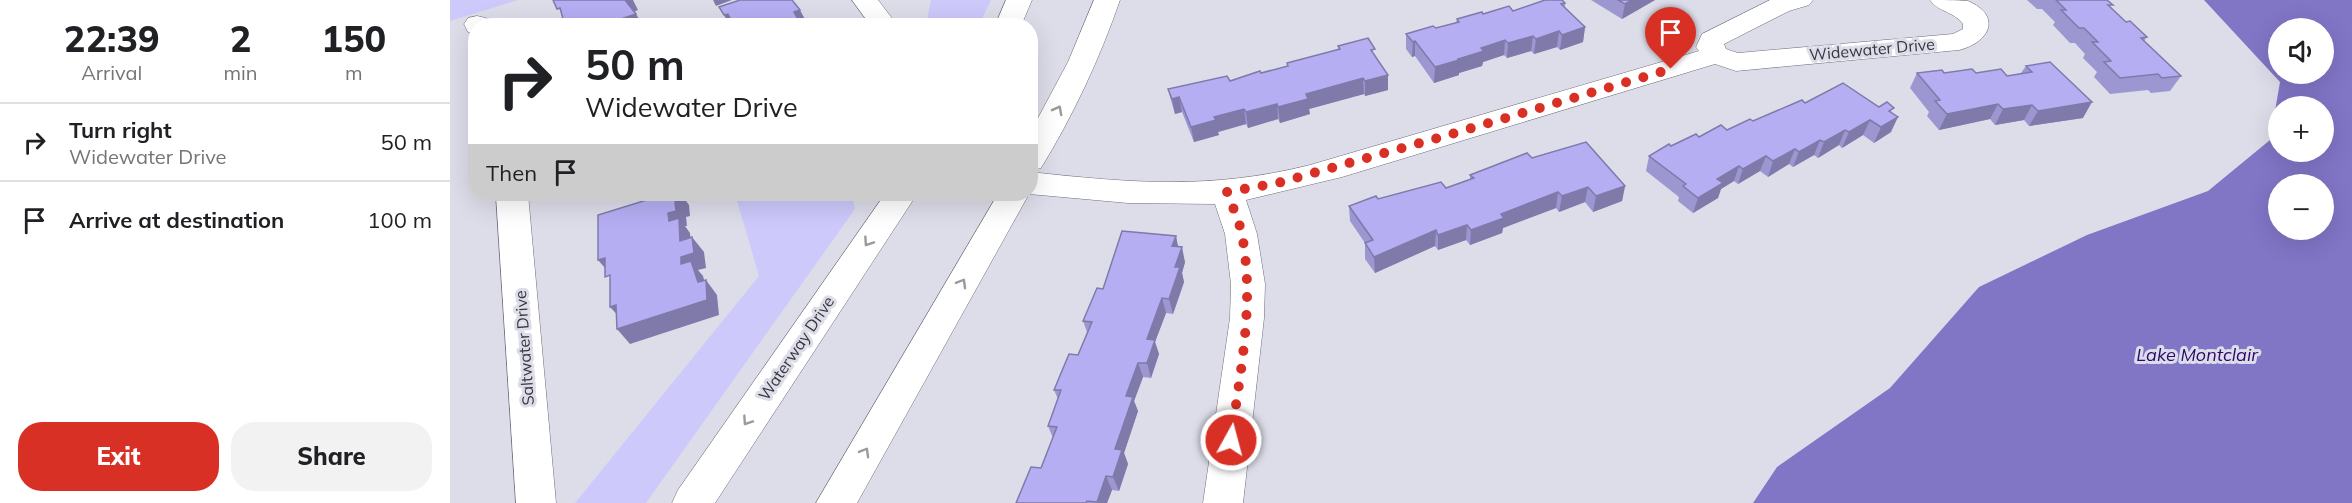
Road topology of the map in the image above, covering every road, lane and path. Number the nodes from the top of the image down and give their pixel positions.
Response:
1 (865, 0) edge
2 (1019, 0) edge
3 (1107, 0) edge
4 (1800, 0) edge
5 (1943, 0) edge
6 (879, 18) edge
7 (1011, 18) edge
8 (1716, 55) junction
9 (1038, 146) edge
10 (1038, 184) edge
11 (1227, 192) junction
12 (513, 201) edge
13 (896, 201) edge
14 (1009, 201) edge
15 (536, 503) edge
16 (692, 503) edge
17 (836, 503) edge
18 (1223, 503) edge

1 - 6 street
2 - 7 street
9 -> 3 street
4 - 8 street
5 - 8 street, Widewater Drive
8 - 11 street, Widewater Drive
10 - 11 street, Widewater Drive
11 - 18 street
12 - 15 street, Saltwater Drive
13 -> 16 street, Waterway Drive
17 -> 14 street

